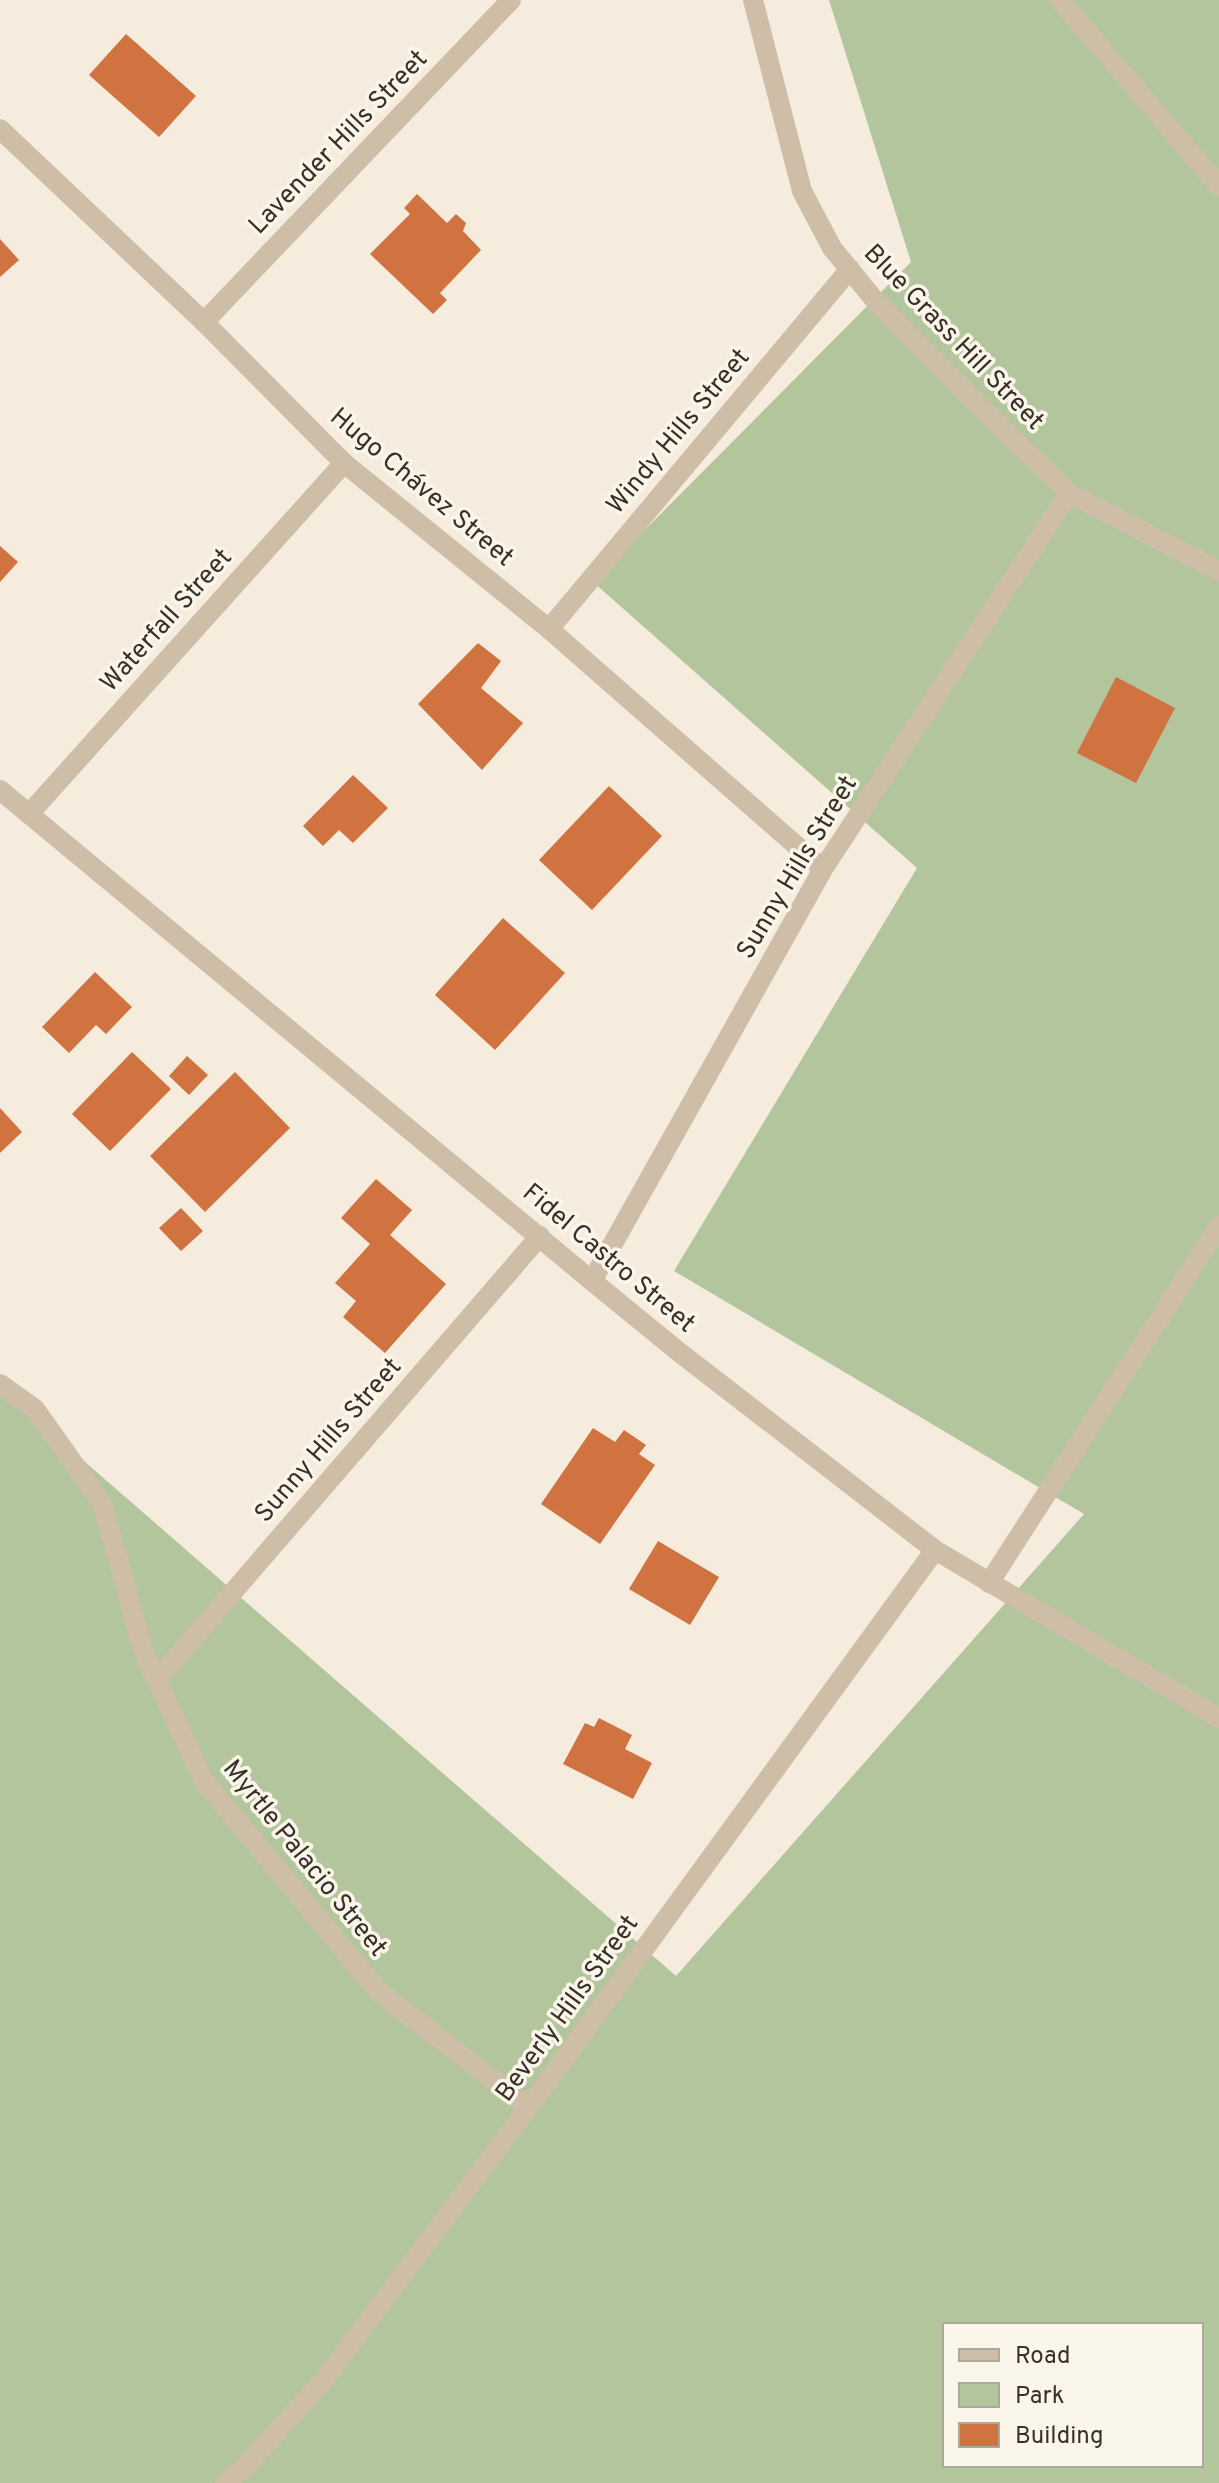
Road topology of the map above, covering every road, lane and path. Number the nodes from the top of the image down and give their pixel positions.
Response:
1 (511, 0) edge
2 (753, 0) edge
3 (1060, 0) edge
4 (0, 129) edge
5 (1219, 186) edge
6 (850, 269) junction
7 (204, 322) junction
8 (344, 463) junction
9 (1069, 493) junction
10 (1219, 571) edge
11 (549, 629) junction
12 (0, 790) edge
13 (29, 814) junction
14 (823, 869) junction
15 (1219, 1226) edge
16 (540, 1236) junction
17 (592, 1281) junction
18 (0, 1384) edge
19 (935, 1550) junction
20 (989, 1583) junction
21 (157, 1680) junction
22 (1219, 1718) edge
23 (529, 2107) junction
24 (225, 2483) edge

1 - 7 street, Lavender Hills Street
2 - 6 street, Blue Grass Hill Street
3 - 5 street
4 - 7 street, Hugo Chávez Street
6 - 9 street, Blue Grass Hill Street
6 - 11 street, Windy Hills Street
7 - 8 street, Hugo Chávez Street
8 - 11 street, Hugo Chávez Street
8 - 13 street, Waterfall Street
9 - 10 street, Blue Grass Hill Street
9 - 14 street, Sunny Hills Street
11 - 14 street, Hugo Chávez Street
12 - 13 street, Fidel Castro Street
13 - 16 street, Fidel Castro Street
14 - 17 street, Sunny Hills Street
15 - 20 street
16 - 17 street, Fidel Castro Street
16 - 21 street, Sunny Hills Street
17 - 19 street, Fidel Castro Street
18 - 21 street, Myrtle Palacio Street
19 - 20 street, Fidel Castro Street
19 - 23 street, Beverly Hills Street
20 - 22 street, Fidel Castro Street
21 - 23 street, Myrtle Palacio Street
23 - 24 street, Beverly Hills Street

